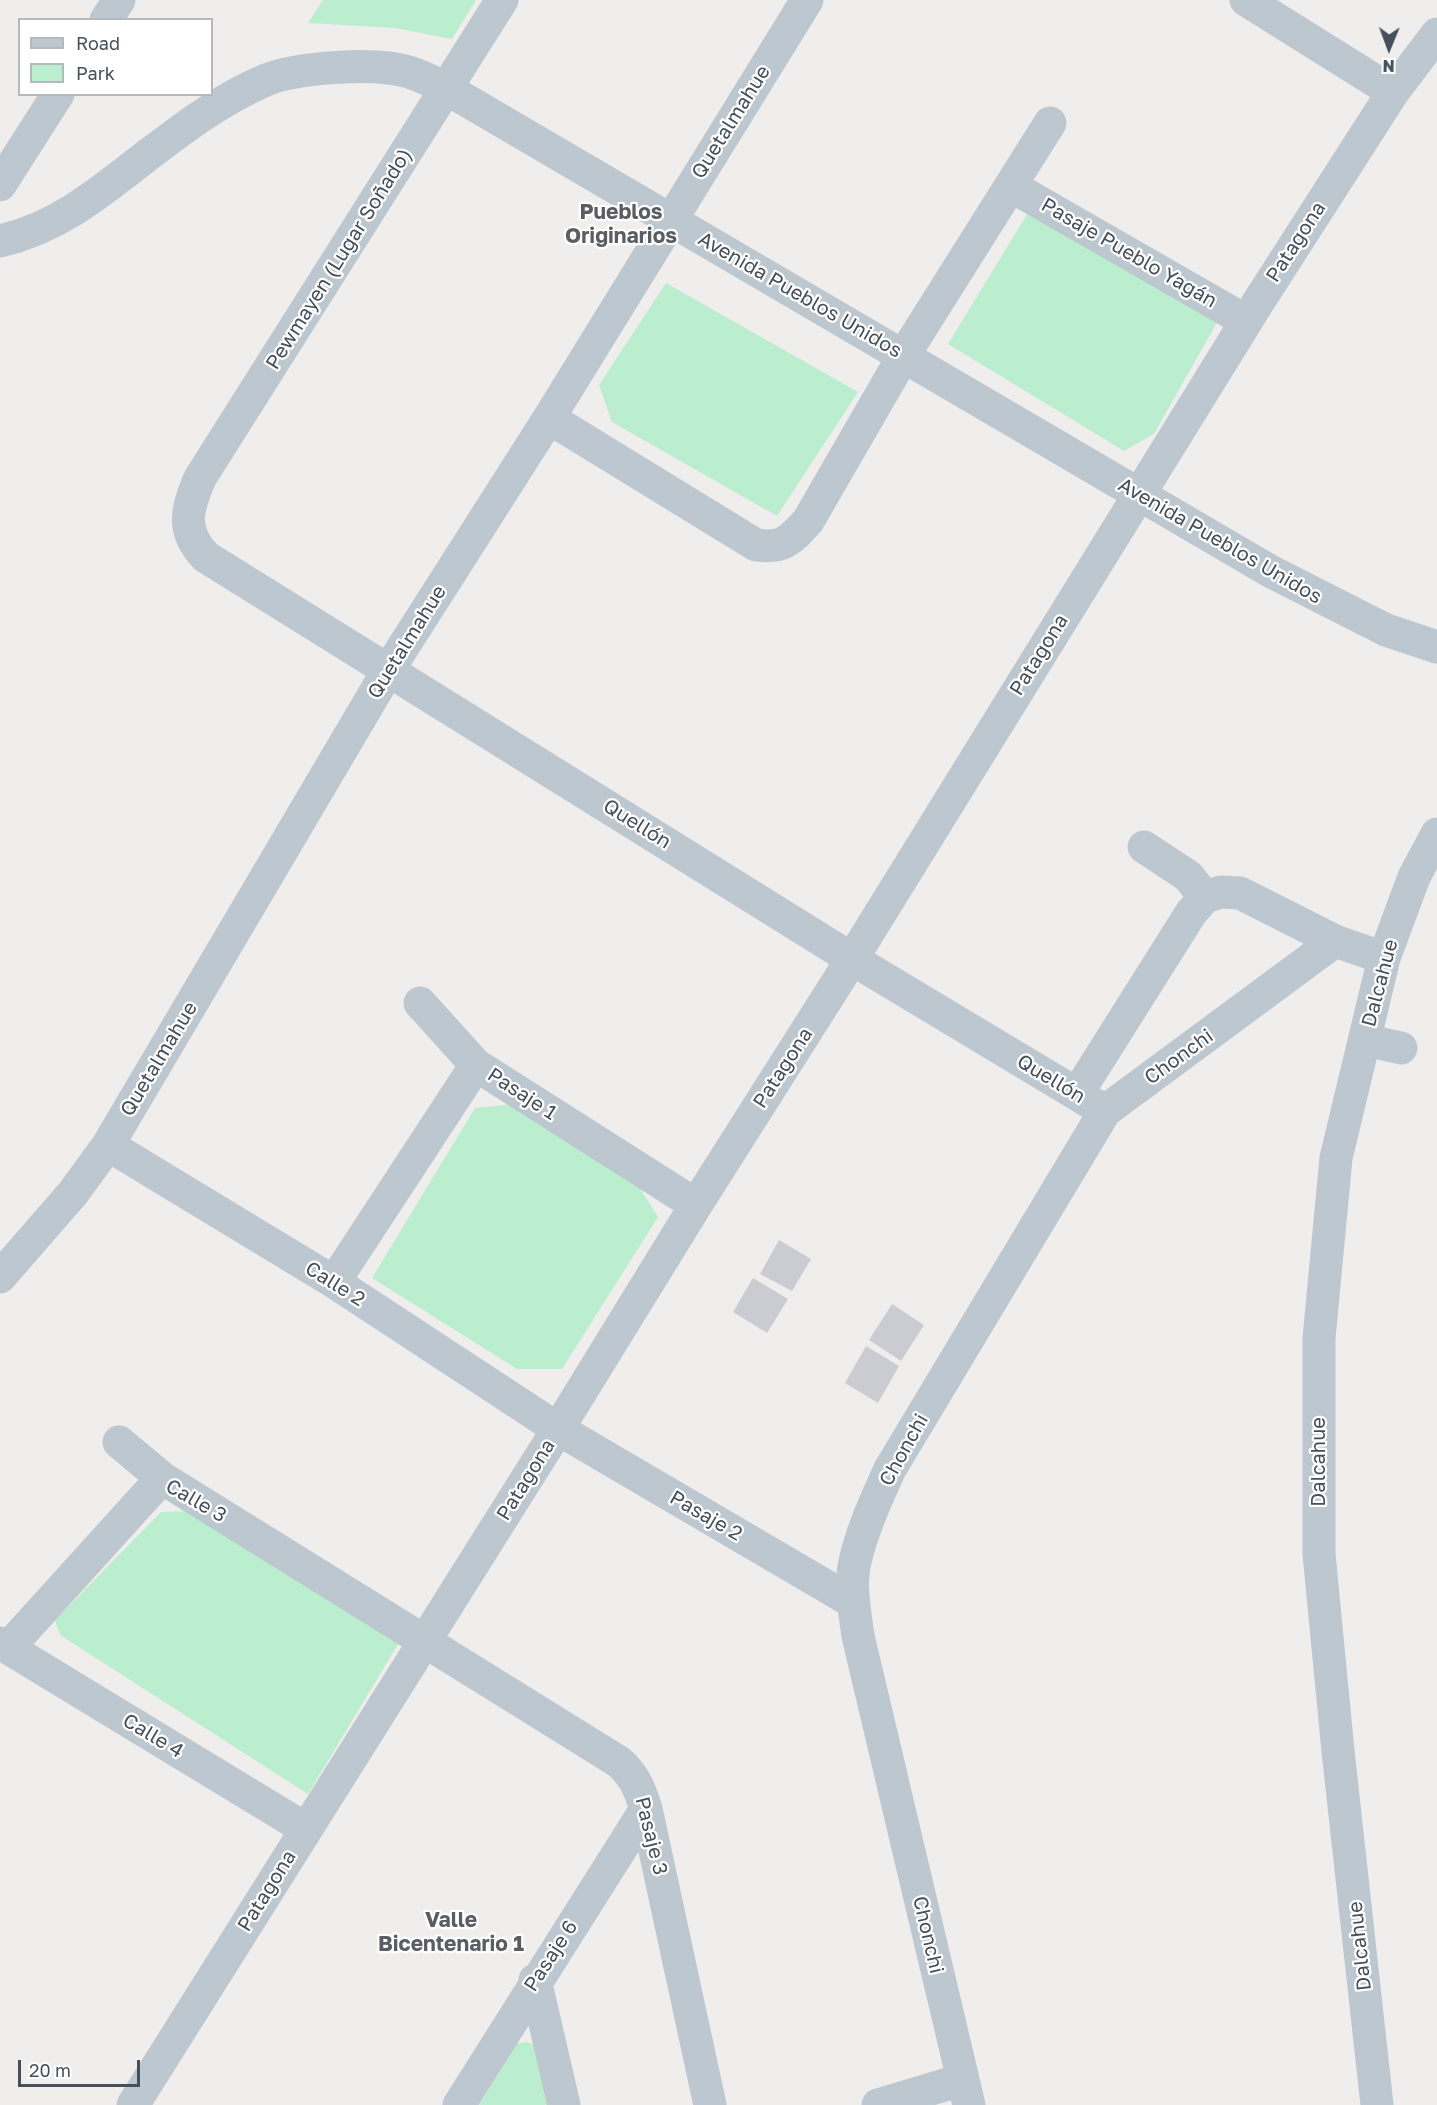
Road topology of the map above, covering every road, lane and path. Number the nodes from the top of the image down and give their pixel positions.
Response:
1 (119, 0) edge
2 (502, 0) edge
3 (807, 0) edge
4 (1246, 0) edge
5 (107, 18) edge
6 (1437, 34) edge
7 (447, 88) junction
8 (1393, 92) junction
9 (57, 96) edge
10 (1050, 123) dead end
11 (0, 185) edge
12 (1011, 186) junction
13 (671, 220) junction
14 (0, 241) edge
15 (1246, 321) junction
16 (904, 355) junction
17 (549, 418) junction
18 (1138, 495) junction
19 (186, 521) joint
20 (1437, 647) edge
21 (389, 669) junction
22 (1437, 834) edge
23 (1144, 847) dead end
24 (1205, 897) junction
25 (1335, 941) junction
26 (1384, 958) junction
27 (852, 959) junction
28 (420, 1003) dead end
29 (1365, 1040) junction
30 (1401, 1048) dead end
31 (476, 1065) junction
32 (1077, 1094) junction
33 (1105, 1111) junction
34 (108, 1145) junction
35 (696, 1205) junction
36 (0, 1277) edge
37 (334, 1282) junction
38 (558, 1429) junction
39 (119, 1442) dead end
40 (162, 1478) junction
41 (854, 1602) junction
42 (423, 1642) junction
43 (4, 1646) edge
44 (646, 1809) junction
45 (306, 1830) junction
46 (536, 1980) junction
47 (965, 2092) edge
48 (133, 2105) edge
49 (459, 2105) edge
50 (564, 2105) edge
51 (710, 2105) edge
52 (878, 2105) edge
53 (1377, 2105) edge

1 - 5 street
2 - 7 street, Pewmayen (Lugar Soñado)
3 - 13 street, Quetalmahue
4 - 8 street
6 - 8 street, Patagona
7 - 13 street, Avenida Pueblos Unidos
7 - 14 street, Avenida Pueblos Unidos
7 - 19 street, Pewmayen (Lugar Soñado)
8 - 15 street, Patagona
9 - 11 street
10 - 12 street
12 - 15 street, Pasaje Pueblo Yagán
12 - 16 street
13 - 16 street, Avenida Pueblos Unidos
13 - 17 street, Quetalmahue
15 - 18 street, Patagona
16 - 17 street
16 - 18 street, Avenida Pueblos Unidos
17 - 21 street, Quetalmahue
18 - 20 street, Avenida Pueblos Unidos
18 - 27 street, Patagona
19 - 21 street, Quellón
21 - 27 street, Quellón
21 - 34 street, Quetalmahue
22 - 26 street, Dalcahue
23 - 24 street
24 - 25 street
24 - 32 street
25 - 26 street
25 - 33 street, Chonchi
26 - 29 street, Dalcahue
27 - 32 street, Quellón
27 - 35 street, Patagona
28 - 31 street
29 - 30 street
29 - 53 street, Dalcahue
31 - 35 street, Pasaje 1
31 - 37 street, Pasaje 1
32 - 33 street, Quellón
33 - 41 street, Chonchi
34 - 36 street, Quetalmahue
34 - 37 street, Calle 2
35 - 38 street, Patagona
37 - 38 street, Calle 2
38 - 41 street, Pasaje 2
38 - 42 street, Patagona
39 - 40 street
40 - 42 street, Calle 3
40 - 43 street, Calle 3
41 - 47 street, Chonchi
42 - 44 street, Pasaje 3
42 - 45 street, Patagona
43 - 45 street, Calle 4
44 - 46 street, Pasaje 6
44 - 51 street, Pasaje 3
45 - 48 street, Patagona
46 - 49 street, Pasaje 6
46 - 50 street
47 - 52 street

